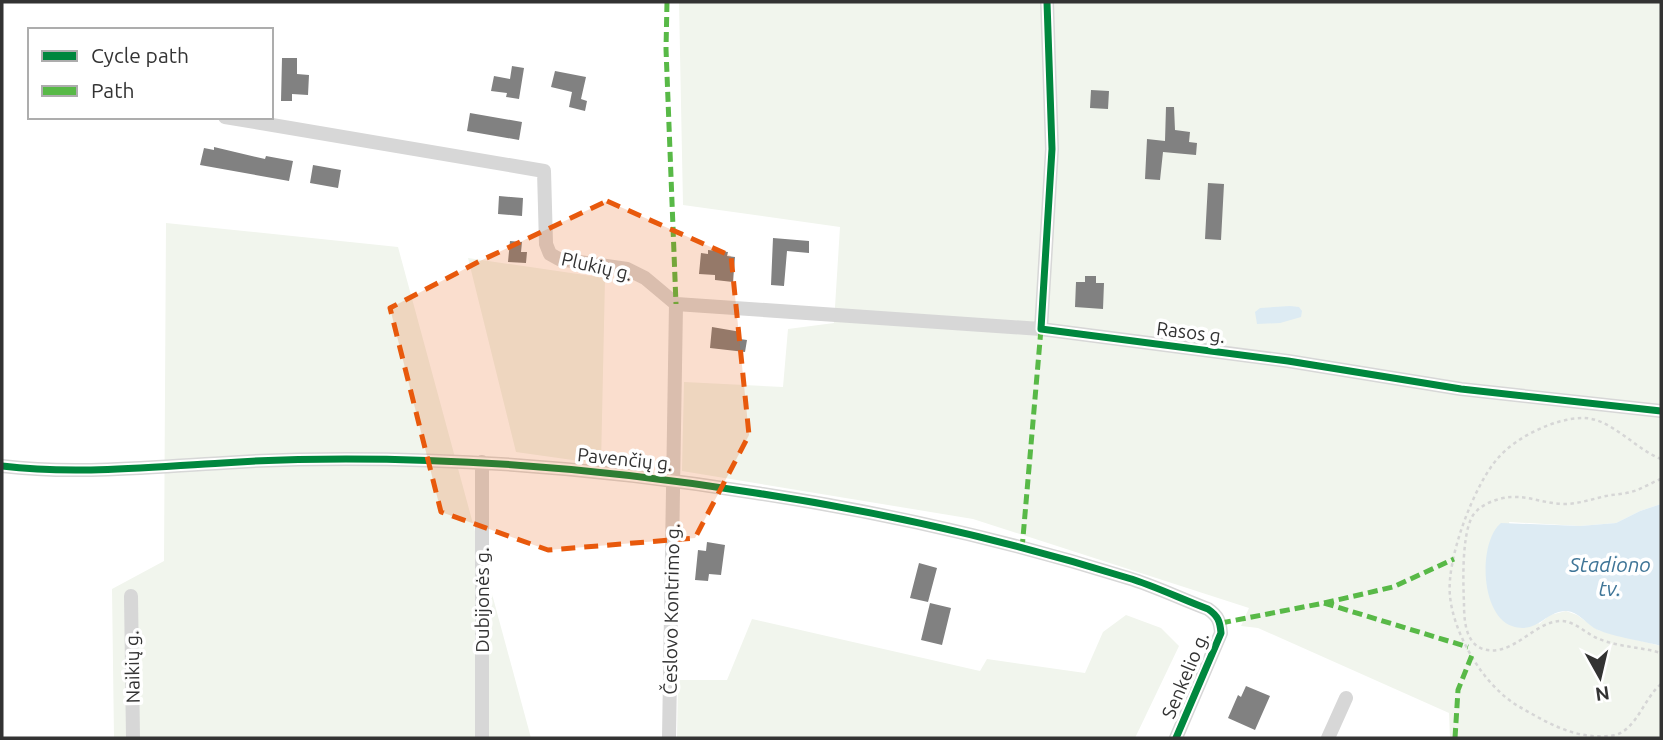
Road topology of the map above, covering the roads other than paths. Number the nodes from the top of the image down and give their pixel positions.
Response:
1 (1048, 2) edge
2 (237, 119) edge
3 (676, 304) junction
4 (1041, 328) junction
5 (1661, 411) edge
6 (482, 462) junction
7 (2, 466) edge
8 (672, 480) junction
9 (131, 596) dead end
10 (1221, 623) joint
11 (1346, 698) dead end
12 (133, 738) edge
13 (482, 738) edge
14 (669, 738) edge
15 (1176, 738) edge
16 (1328, 738) edge

1 - 4 street
2 - 3 street, Plukių g.
3 - 4 street
3 - 8 street, Česlovo Kontrimo g.
4 - 5 street, Rasos g.
6 - 7 street, Pavenčių g.
6 - 8 street, Pavenčių g.
6 - 13 street, Dubijonės g.
8 - 10 street, Pavenčių g.
8 - 14 street, Česlovo Kontrimo g.
9 - 12 street, Naikių g.
10 - 15 street, Senkelio g.
11 - 16 street

